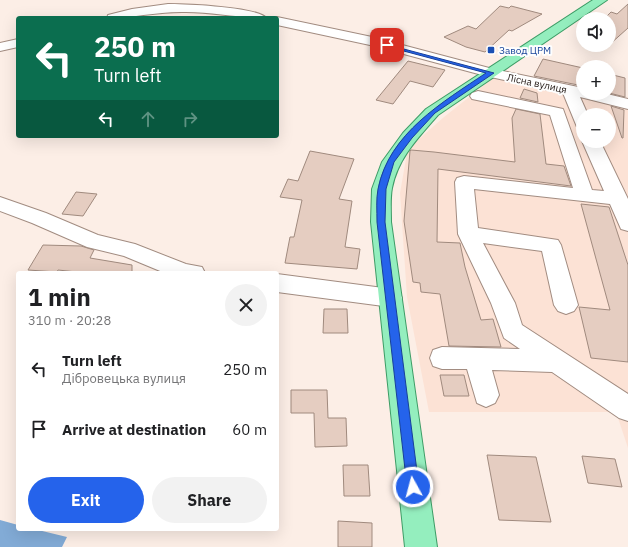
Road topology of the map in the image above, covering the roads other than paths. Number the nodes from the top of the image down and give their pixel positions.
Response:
1 (601, 0) edge
2 (120, 16) edge
3 (248, 16) edge
4 (279, 21) edge
5 (16, 43) edge
6 (0, 47) edge
7 (490, 73) junction
8 (576, 91) edge
9 (478, 96) dead end
10 (612, 100) edge
11 (628, 104) edge
12 (594, 148) edge
13 (585, 196) junction
14 (618, 199) junction
15 (0, 204) edge
16 (628, 224) edge
17 (468, 234) junction
18 (182, 271) edge
19 (279, 283) edge
20 (391, 298) junction
21 (566, 305) dead end
22 (442, 358) dead end
23 (477, 359) junction
24 (556, 361) junction
25 (486, 395) dead end
26 (628, 409) edge
27 (421, 547) edge

1 - 7 main road
2 - 3 street
4 - 7 street, Лісна вулиця
5 - 6 street
7 - 8 street, Лісна вулиця
7 - 20 main road
9 - 13 street
10 - 11 street, Лісна вулиця
12 - 14 street
13 - 14 street
13 - 17 street
14 - 16 street
15 - 18 street
17 - 21 street
17 - 24 street
19 - 20 street
20 - 27 main road
22 - 23 street
23 - 24 street
23 - 25 street
24 - 26 street

